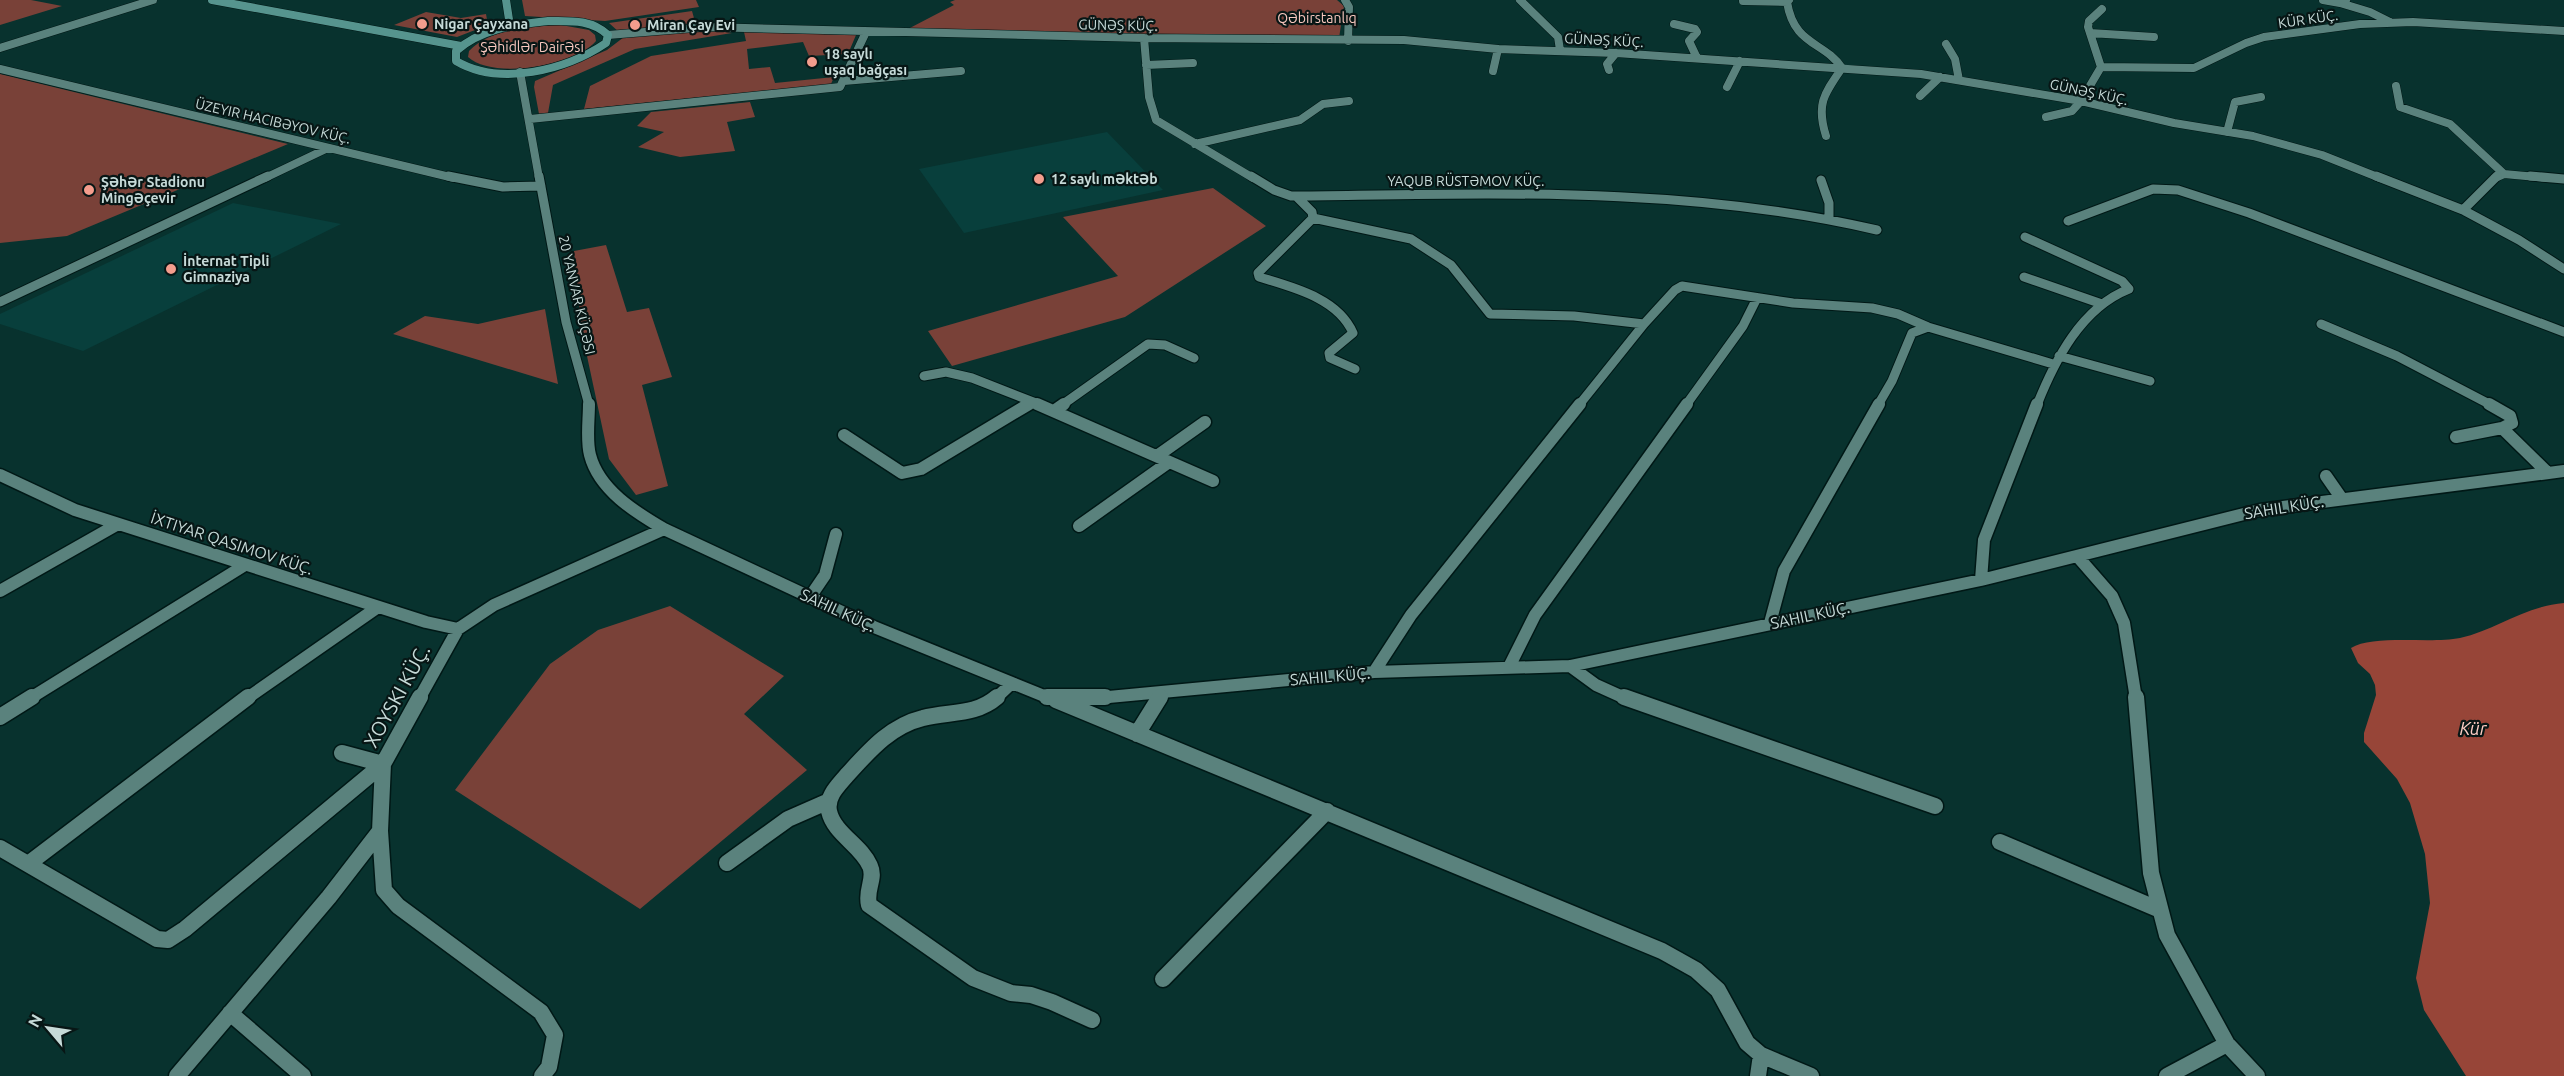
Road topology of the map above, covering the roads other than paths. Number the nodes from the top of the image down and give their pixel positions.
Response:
1 (153, 0) edge
2 (212, 0) edge
3 (506, 0) edge
4 (1345, 0) edge
5 (1520, 0) edge
6 (2323, 0) edge
7 (1743, 1) edge
8 (1788, 1) edge
9 (2343, 2) edge
10 (2102, 9) dead end
11 (2391, 22) junction
12 (1674, 24) dead end
13 (510, 26) junction
14 (2515, 29) junction
15 (2564, 31) edge
16 (866, 32) junction
17 (2090, 33) junction
18 (608, 35) junction
19 (2154, 37) dead end
20 (1144, 38) junction
21 (2520, 39) dead end
22 (1348, 41) junction
23 (1946, 44) dead end
24 (460, 46) junction
25 (0, 48) edge
26 (1498, 49) junction
27 (1560, 50) junction
28 (1616, 53) junction
29 (1697, 58) junction
30 (1740, 61) junction
31 (1192, 63) dead end
32 (1146, 65) junction
33 (2101, 67) junction
34 (1842, 68) junction
35 (0, 69) edge
36 (1609, 70) dead end
37 (1492, 71) dead end
38 (519, 72) junction
39 (960, 72) dead end
40 (1940, 77) junction
41 (1959, 80) junction
42 (844, 81) junction
43 (2396, 86) dead end
44 (1727, 87) dead end
45 (1920, 96) dead end
46 (2261, 97) dead end
47 (1349, 101) dead end
48 (2081, 101) junction
49 (2046, 117) dead end
50 (530, 119) junction
51 (2227, 132) junction
52 (1826, 136) dead end
53 (1195, 144) junction
54 (328, 148) junction
55 (2504, 174) junction
56 (2564, 179) edge
57 (1821, 180) dead end
58 (541, 186) junction
59 (1297, 197) junction
60 (2463, 210) junction
61 (1313, 218) junction
62 (1829, 219) junction
63 (2068, 221) dead end
64 (1877, 230) dead end
65 (2025, 237) dead end
66 (2564, 269) edge
67 (2024, 277) dead end
68 (1757, 298) junction
69 (0, 302) edge
70 (2102, 304) junction
71 (1644, 324) junction
72 (2321, 324) dead end
73 (1928, 327) junction
74 (2564, 332) edge
75 (1194, 358) dead end
76 (2056, 360) junction
77 (1355, 369) dead end
78 (924, 376) dead end
79 (2150, 381) dead end
80 (1032, 402) junction
81 (1054, 411) junction
82 (1205, 422) dead end
83 (2502, 428) junction
84 (844, 435) dead end
85 (2456, 437) dead end
86 (1157, 456) junction
87 (1169, 462) junction
88 (2564, 471) edge
89 (2548, 473) junction
90 (0, 475) edge
91 (2326, 476) dead end
92 (1213, 482) dead end
93 (2342, 499) junction
94 (632, 510) joint
95 (118, 524) junction
96 (1079, 526) dead end
97 (664, 529) junction
98 (836, 534) dead end
99 (2078, 557) junction
100 (244, 565) junction
101 (1981, 580) junction
102 (0, 591) edge
103 (810, 597) junction
104 (378, 608) junction
105 (1770, 623) junction
106 (458, 629) junction
107 (1570, 666) junction
108 (1509, 667) junction
109 (1374, 672) junction
110 (1012, 683) junction
111 (1163, 692) junction
112 (1049, 698) junction
113 (0, 717) edge
114 (1137, 734) junction
115 (342, 753) dead end
116 (383, 764) junction
117 (829, 801) junction
118 (1935, 806) dead end
119 (1327, 811) junction
120 (380, 831) junction
121 (2000, 842) dead end
122 (0, 848) edge
123 (727, 863) dead end
124 (28, 864) junction
125 (2160, 910) junction
126 (1163, 979) dead end
127 (230, 1013) junction
128 (1092, 1020) dead end
129 (2227, 1044) junction
130 (1761, 1056) junction
131 (177, 1076) edge
132 (303, 1076) edge
133 (542, 1076) edge
134 (1758, 1076) edge
135 (1811, 1076) edge
136 (2167, 1076) edge
137 (2257, 1076) edge

1 - 25 street
2 - 24 main road
3 - 13 main road
4 - 22 street
5 - 27 street
6 - 9 street
7 - 8 street
8 - 34 street
9 - 11 street
10 - 17 street
11 - 14 street, KÜR KÜÇ.
11 - 33 street, KÜR KÜÇ.
12 - 29 street
13 - 18 main road
13 - 24 main road
14 - 15 street, KÜR KÜÇ.
14 - 21 street
16 - 18 street, GÜNƏŞ KÜÇ.
16 - 20 street, GÜNƏŞ KÜÇ.
16 - 42 street
17 - 19 street
17 - 33 street
18 - 38 main road
20 - 22 street, GÜNƏŞ KÜÇ.
20 - 32 street, YAQUB RÜSTƏMOV KÜÇ.
22 - 26 street, GÜNƏŞ KÜÇ.
23 - 41 street
24 - 38 main road
26 - 27 street, GÜNƏŞ KÜÇ.
26 - 37 street
27 - 28 street, GÜNƏŞ KÜÇ.
28 - 29 street, GÜNƏŞ KÜÇ.
28 - 36 street
29 - 30 street, GÜNƏŞ KÜÇ.
30 - 34 street, GÜNƏŞ KÜÇ.
30 - 44 street
31 - 32 street
32 - 53 street, YAQUB RÜSTƏMOV KÜÇ.
33 - 48 street
34 - 40 street, GÜNƏŞ KÜÇ.
34 - 52 street
35 - 54 street
38 - 50 street, 20 YANVAR KÜÇƏSI
39 - 42 street
40 - 41 street, GÜNƏŞ KÜÇ.
40 - 45 street
41 - 48 street, GÜNƏŞ KÜÇ.
42 - 50 street
43 - 55 street
46 - 51 street
47 - 53 street
48 - 49 street
48 - 51 street, GÜNƏŞ KÜÇ.
50 - 58 street, 20 YANVAR KÜÇƏSI
51 - 60 street, GÜNƏŞ KÜÇ.
53 - 59 street, YAQUB RÜSTƏMOV KÜÇ.
54 - 58 street
54 - 69 street
55 - 56 street
55 - 60 street
57 - 62 street
58 - 94 street, 20 YANVAR KÜÇƏSI
59 - 61 street
59 - 62 street, YAQUB RÜSTƏMOV KÜÇ.
60 - 66 street, GÜNƏŞ KÜÇ.
61 - 71 street
61 - 77 street
62 - 64 street, YAQUB RÜSTƏMOV KÜÇ.
63 - 74 street
65 - 70 street
67 - 70 street
68 - 71 street
68 - 73 street
68 - 108 street
70 - 76 street
71 - 109 street
72 - 83 street
73 - 76 street
73 - 105 street
75 - 81 street
76 - 79 street
76 - 101 street
78 - 80 street
80 - 81 street
80 - 84 street
81 - 86 street
82 - 86 street
83 - 85 street
83 - 89 street
86 - 87 street
87 - 92 street
87 - 96 street
88 - 89 street, SAHIL KÜÇ.
89 - 93 street, SAHIL KÜÇ.
90 - 95 street
91 - 93 street
93 - 99 street, SAHIL KÜÇ.
94 - 97 street, SAHIL KÜÇ.
95 - 100 street
95 - 102 street
97 - 103 street, SAHIL KÜÇ.
97 - 106 street, XOYSKI KÜÇ.
98 - 103 street
99 - 101 street, SAHIL KÜÇ.
99 - 125 street
100 - 104 street
100 - 113 street
101 - 105 street, SAHIL KÜÇ.
103 - 110 street, SAHIL KÜÇ.
104 - 106 street
104 - 124 street
105 - 107 street, SAHIL KÜÇ.
106 - 116 street, XOYSKI KÜÇ.
107 - 108 street, SAHIL KÜÇ.
107 - 118 street
108 - 109 street, SAHIL KÜÇ.
109 - 111 street, SAHIL KÜÇ.
110 - 112 street, SAHIL KÜÇ.
110 - 117 street
111 - 112 street, SAHIL KÜÇ.
111 - 114 street
112 - 114 street, SAHIL KÜÇ.
114 - 119 street, SAHIL KÜÇ.
115 - 116 street
116 - 120 street, XOYSKI KÜÇ.
116 - 124 street
117 - 123 street
117 - 128 street
119 - 126 street
119 - 130 street, SAHIL KÜÇ.
120 - 127 street
120 - 133 street, XOYSKI KÜÇ.
121 - 125 street
122 - 124 street
125 - 129 street
127 - 131 street
127 - 132 street
129 - 136 street
129 - 137 street
130 - 134 street
130 - 135 street, SAHIL KÜÇ.

